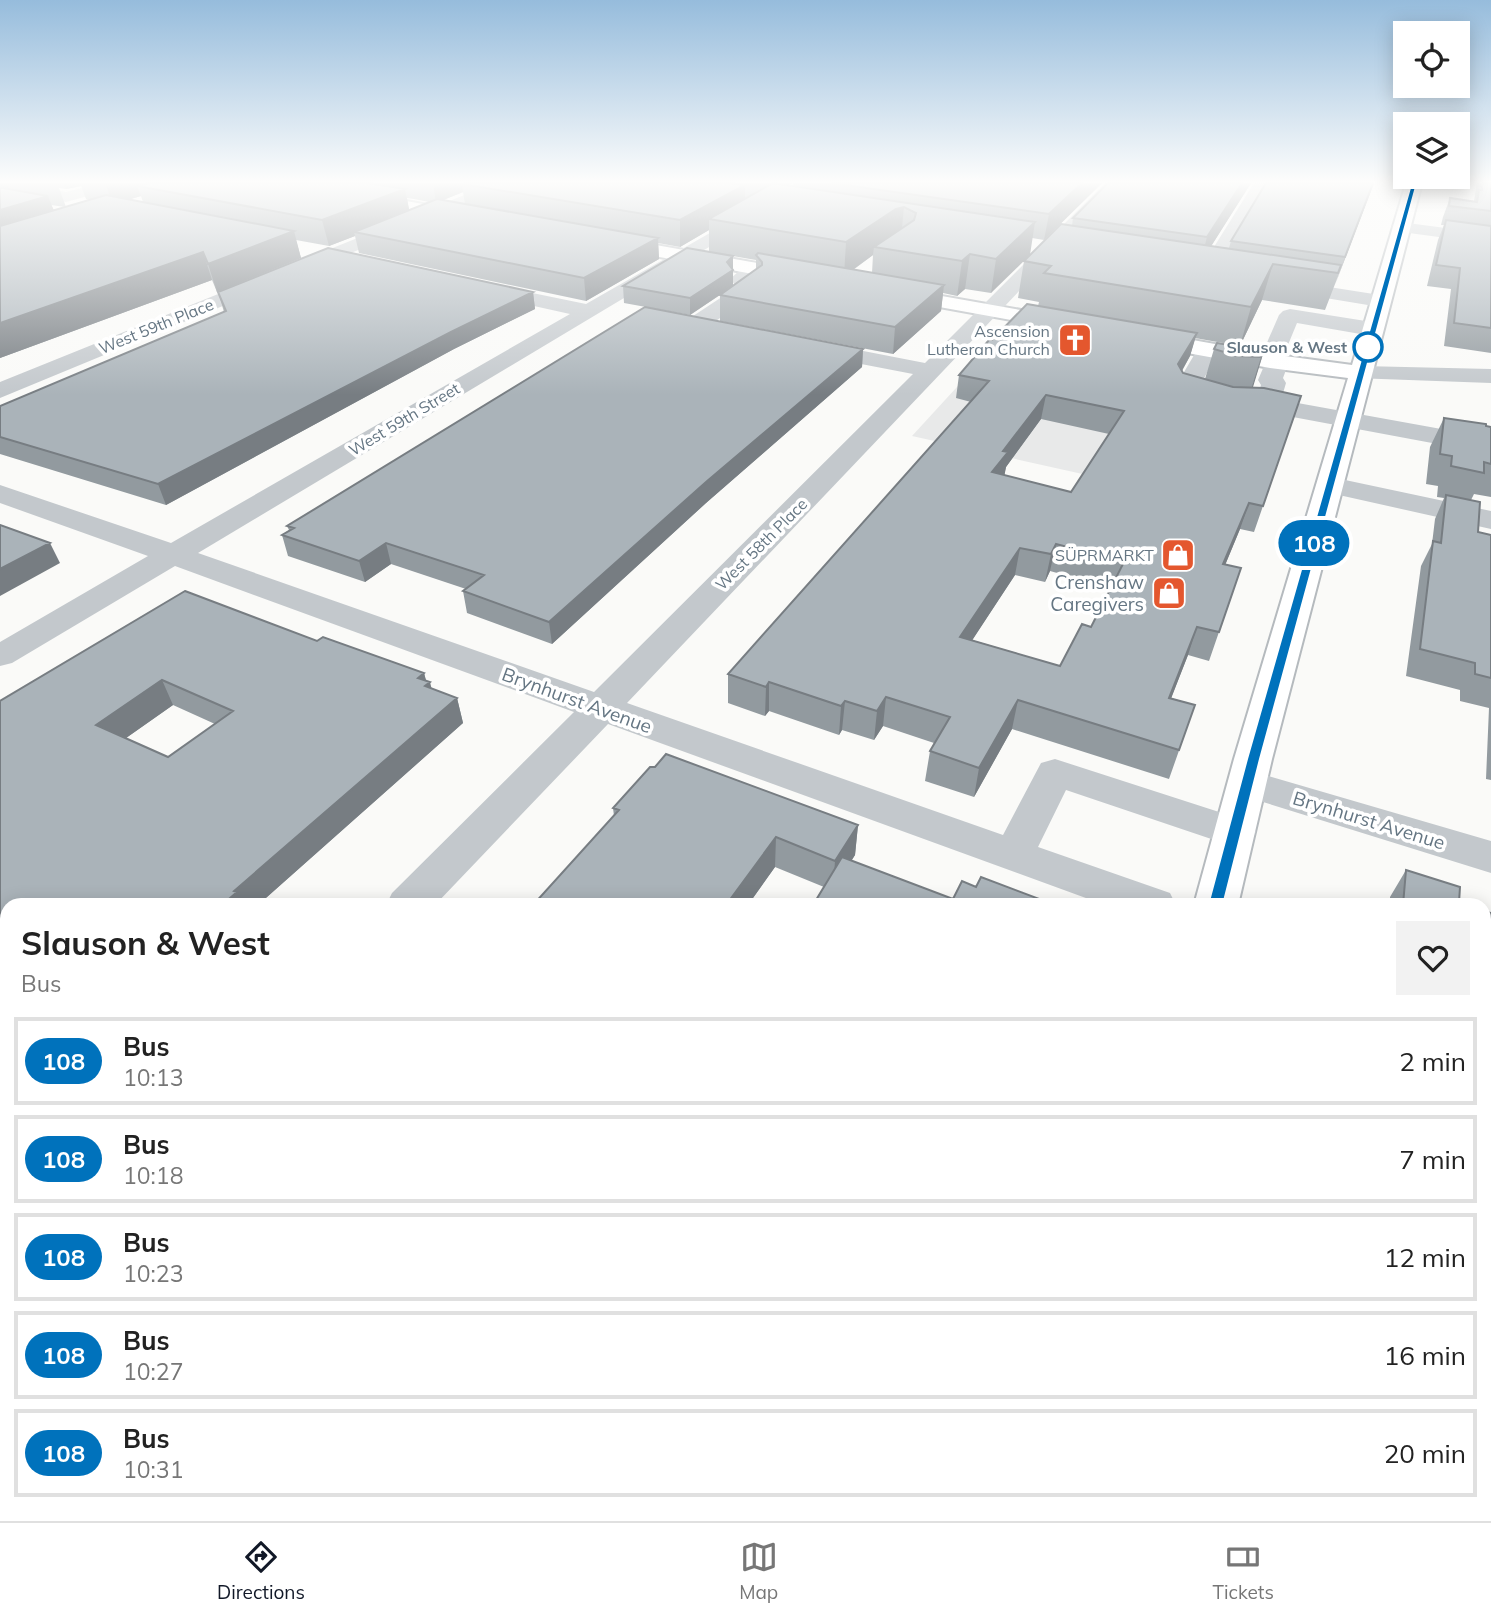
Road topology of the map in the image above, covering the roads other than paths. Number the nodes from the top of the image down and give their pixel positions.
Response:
1 (323, 254) edge
2 (672, 254) edge
3 (686, 254) edge
4 (1044, 254) edge
5 (1219, 254) edge
6 (1393, 254) edge
7 (329, 255) junction
8 (683, 256) junction
9 (369, 264) edge
10 (754, 268) junction
11 (1207, 274) edge
12 (821, 281) edge
13 (1260, 282) edge
14 (465, 285) edge
15 (872, 289) edge
16 (1380, 301) junction
17 (592, 309) junction
18 (990, 310) junction
19 (631, 312) edge
20 (669, 319) edge
21 (695, 325) junction
22 (1082, 327) edge
23 (1372, 329) junction
24 (722, 330) edge
25 (1121, 334) edge
26 (789, 343) edge
27 (1203, 358) junction
28 (932, 371) junction
29 (1362, 373) junction
30 (1491, 376) edge
31 (1269, 382) junction
32 (0, 391) edge
33 (1348, 421) junction
34 (1491, 446) edge
35 (1331, 485) junction
36 (0, 493) edge
37 (1491, 520) edge
38 (175, 556) junction
39 (0, 656) edge
40 (598, 708) junction
41 (1248, 783) junction
42 (1234, 832) junction
43 (1014, 854) junction
44 (1491, 857) edge
45 (415, 898) edge
46 (1135, 898) edge
47 (1218, 898) edge

1 - 7 street
2 - 8 main road
3 - 8 street, West 59th Street
4 - 18 street, West 58th Place
5 - 11 street
6 - 16 main road
7 - 9 street
7 - 32 street, West 59th Place
8 - 10 main road
8 - 17 street, West 59th Street
10 - 12 main road
10 - 21 street
13 - 16 street
14 - 17 street
15 - 18 main road
16 - 23 main road
17 - 19 street
17 - 38 street, West 59th Street
18 - 22 main road
18 - 28 street, West 58th Place
20 - 21 street
21 - 24 street
23 - 29 main road
23 - 31 street
25 - 27 main road
26 - 28 street
27 - 31 street
27 - 31 street
28 - 40 street, West 58th Place
29 - 30 street
29 - 31 main road
29 - 33 main road
31 - 33 street
33 - 34 street
33 - 35 main road
35 - 37 street
35 - 41 main road
36 - 38 street, Brynhurst Avenue
38 - 39 street, West 59th Street
38 - 40 street, Brynhurst Avenue
40 - 43 street, Brynhurst Avenue
40 - 45 street, West 58th Place
41 - 42 main road
41 - 44 street, Brynhurst Avenue
42 - 43 street
42 - 47 main road
43 - 46 street, Brynhurst Avenue

